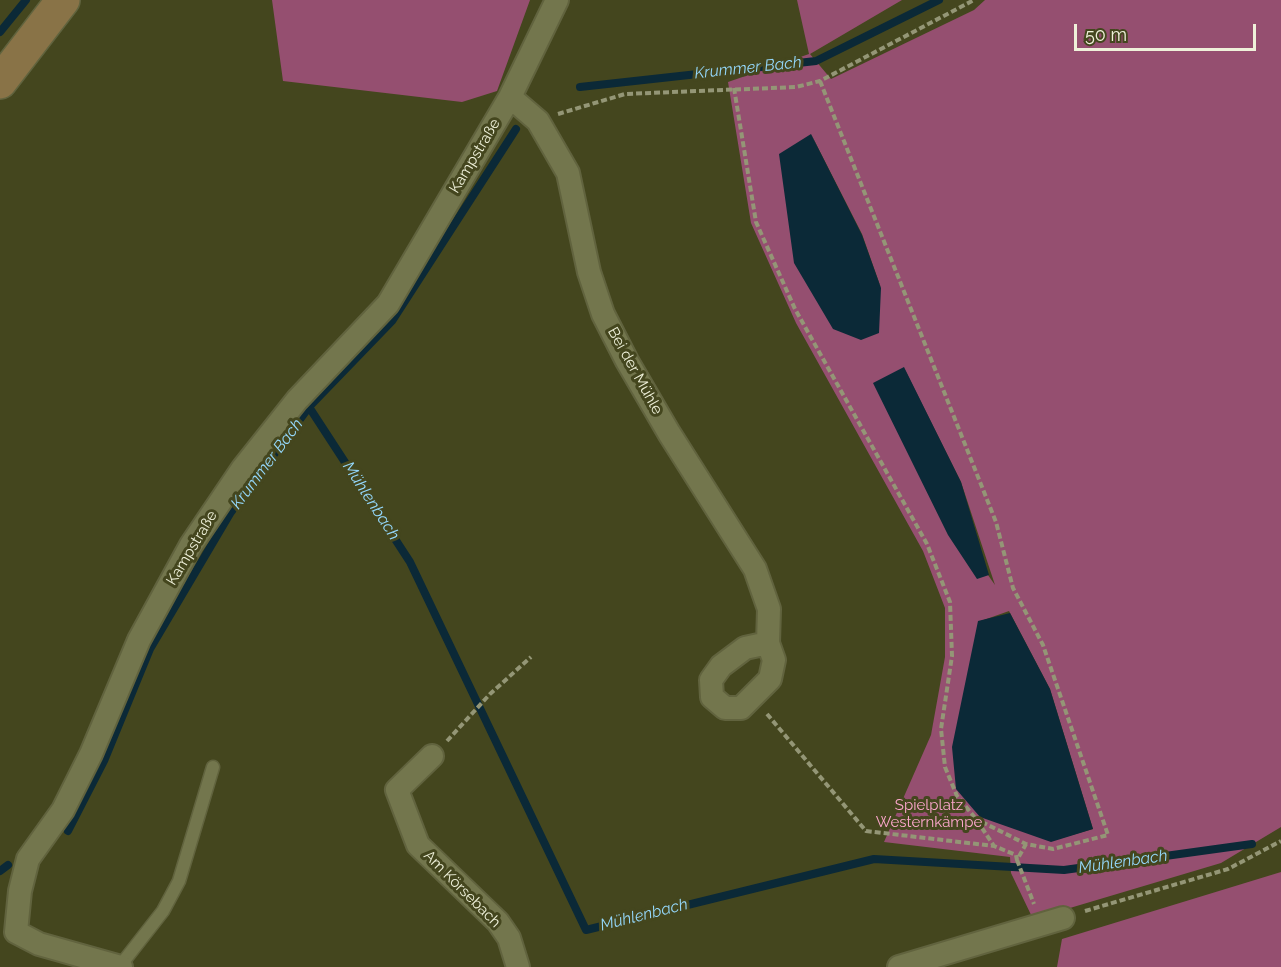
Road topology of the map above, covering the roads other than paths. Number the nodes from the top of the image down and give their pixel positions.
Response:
1 (63, 0) edge
2 (557, 0) edge
3 (0, 82) edge
4 (510, 97) junction
5 (768, 643) junction
6 (432, 756) road end
7 (213, 767) dead end
8 (1053, 921) road end
9 (8, 937) edge
10 (120, 967) edge
11 (518, 967) edge
12 (899, 967) edge

1 - 3 street
2 - 4 street, Kampstraße
4 - 5 street, Bei der Mühle
4 - 9 street, Kampstraße
5 - 5 street, Bei der Mühle
6 - 11 street, Am Körsebach
7 - 10 lane
8 - 12 street
9 - 10 street

